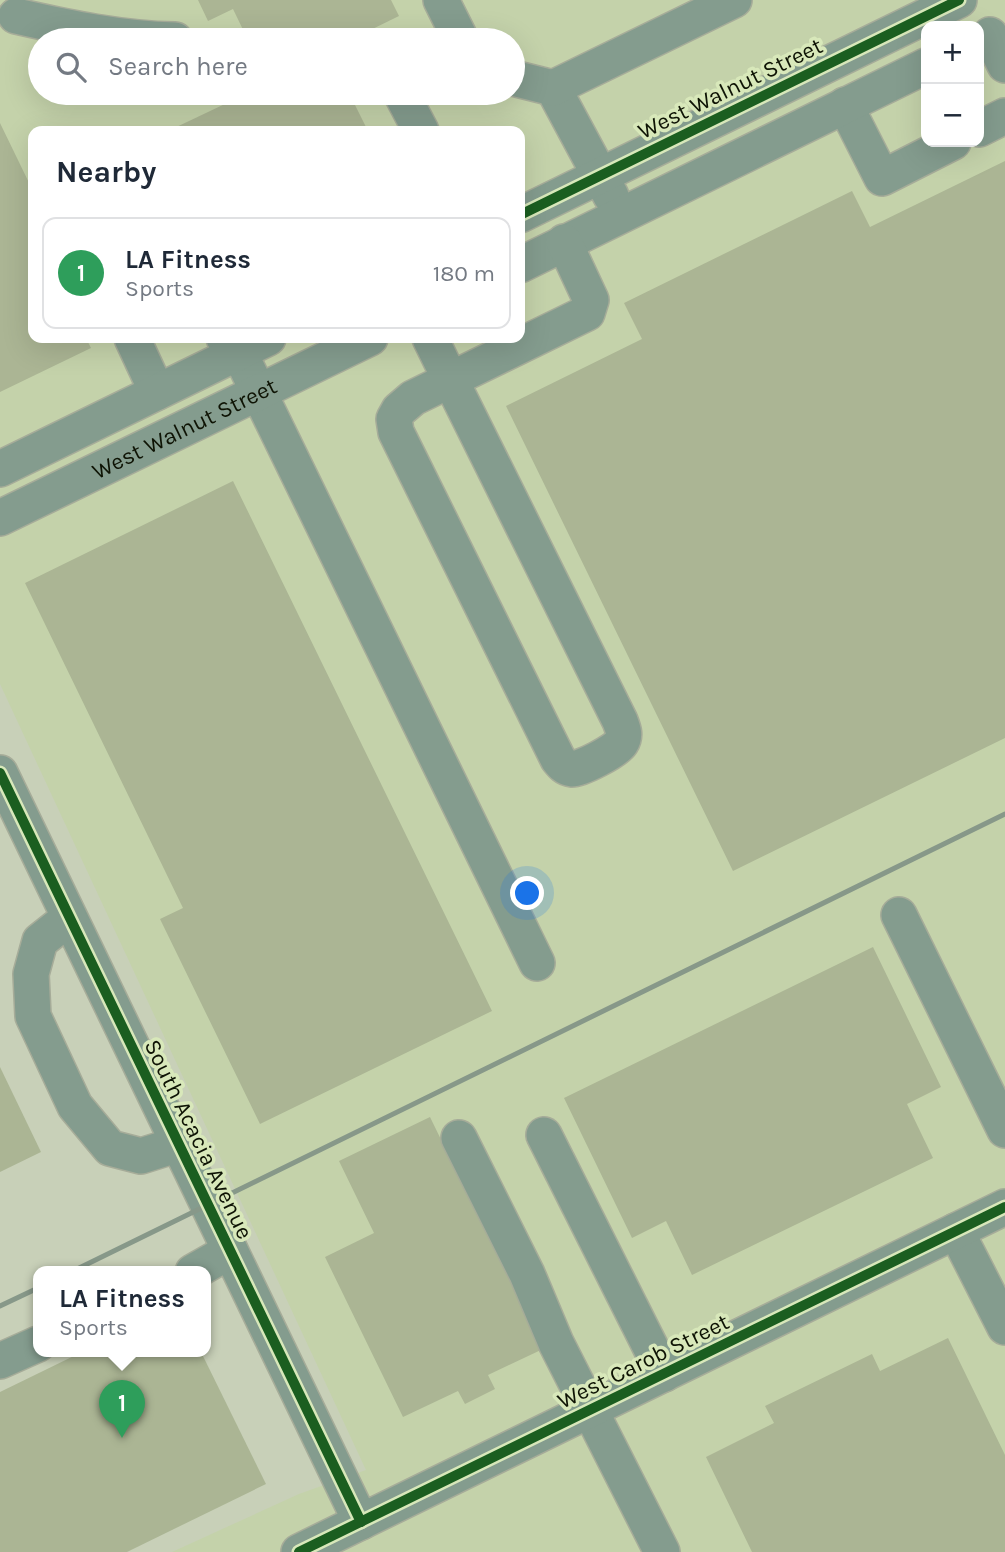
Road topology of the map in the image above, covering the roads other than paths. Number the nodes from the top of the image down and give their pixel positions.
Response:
1 (441, 0) edge
2 (734, 0) edge
3 (959, 0) edge
4 (20, 13) edge
5 (71, 28) edge
6 (455, 28) edge
7 (921, 68) edge
8 (525, 81) edge
9 (553, 89) junction
10 (407, 105) edge
11 (845, 105) junction
12 (1005, 116) edge
13 (418, 126) edge
14 (984, 126) edge
15 (943, 147) edge
16 (601, 175) junction
17 (525, 213) edge
18 (620, 215) junction
19 (565, 242) junction
20 (525, 256) edge
21 (134, 343) edge
22 (241, 343) edge
23 (243, 343) edge
24 (360, 343) edge
25 (432, 343) edge
26 (525, 343) edge
27 (525, 343) edge
28 (450, 379) junction
29 (157, 392) junction
30 (258, 392) junction
31 (0, 468) edge
32 (0, 518) edge
33 (0, 774) edge
34 (899, 915) dead end
35 (69, 918) junction
36 (537, 964) dead end
37 (1005, 1130) edge
38 (544, 1135) dead end
39 (459, 1138) dead end
40 (178, 1144) junction
41 (1005, 1207) edge
42 (956, 1231) junction
43 (230, 1251) junction
44 (204, 1266) edge
45 (1005, 1327) edge
46 (33, 1346) edge
47 (0, 1361) edge
48 (664, 1374) junction
49 (592, 1409) junction
50 (361, 1522) junction
51 (299, 1552) edge
52 (662, 1552) edge

1 - 6 street
2 - 9 street
3 - 16 street, West Walnut Street
4 - 5 street
7 - 11 street
8 - 9 street
9 - 16 street
10 - 13 street
11 - 15 street
11 - 18 street
12 - 14 street
16 - 17 street, West Walnut Street
16 - 18 street
18 - 19 street
19 - 20 street
19 - 26 street
21 - 29 street
22 - 29 street, West Walnut Street
23 - 30 street
24 - 30 street, West Walnut Street
25 - 28 street
27 - 28 street
28 - 28 street
29 - 31 street, West Walnut Street
30 - 32 street, West Walnut Street
30 - 36 street
33 - 35 street, South Acacia Avenue
34 - 37 street
35 - 40 street, South Acacia Avenue
35 - 40 street
38 - 48 street
39 - 49 street
40 - 43 street, South Acacia Avenue
41 - 42 street, West Carob Street
42 - 45 street
42 - 48 street, West Carob Street
43 - 44 street
43 - 50 street, South Acacia Avenue
46 - 47 street
48 - 49 street, West Carob Street
49 - 50 street, West Carob Street
49 - 52 street
50 - 51 street, West Carob Street

